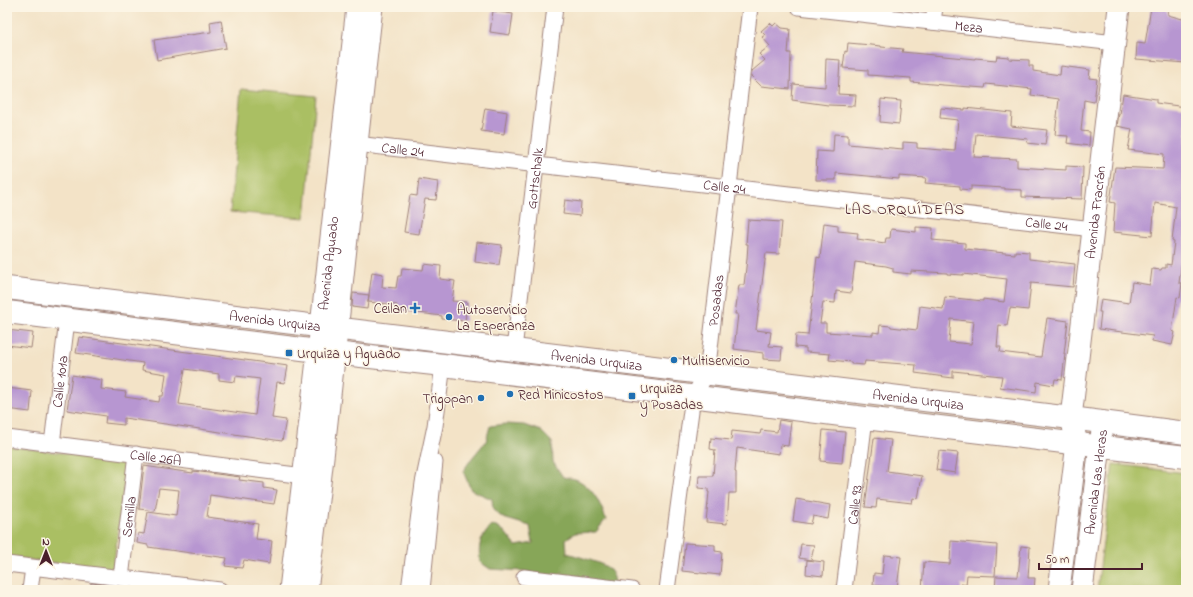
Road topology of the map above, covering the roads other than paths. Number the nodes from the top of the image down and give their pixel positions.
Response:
1 (357, 7) edge
2 (372, 7) edge
3 (555, 7) edge
4 (750, 7) edge
5 (799, 7) edge
6 (935, 7) edge
7 (1119, 7) edge
8 (933, 22) junction
9 (1115, 44) junction
10 (356, 144) junction
11 (536, 164) junction
12 (729, 187) junction
13 (1093, 229) junction
14 (7, 288) edge
15 (7, 312) edge
16 (67, 320) junction
17 (329, 327) junction
18 (514, 350) junction
19 (326, 351) junction
20 (443, 365) junction
21 (707, 374) junction
22 (693, 396) junction
23 (865, 418) junction
24 (1071, 418) junction
25 (1103, 422) junction
26 (435, 426) junction
27 (1186, 432) edge
28 (7, 438) edge
29 (1077, 443) junction
30 (52, 444) junction
31 (1100, 446) junction
32 (136, 454) junction
33 (1186, 457) edge
34 (304, 476) junction
35 (7, 564) edge
36 (33, 568) junction
37 (524, 577) dead end
38 (120, 578) junction
39 (30, 590) edge
40 (220, 590) edge
41 (290, 590) edge
42 (307, 590) edge
43 (409, 590) edge
44 (422, 590) edge
45 (632, 590) edge
46 (667, 590) edge
47 (844, 590) edge
48 (1059, 590) edge
49 (1082, 590) edge

1 - 17 main road, Avenida Aguado
2 - 10 main road, Avenida Aguado
3 - 11 street, Gottschalk
4 - 12 street, Posadas
5 - 8 street, Meza
6 - 8 street
7 - 9 main road, Avenida Fracrán
8 - 9 street, Meza
9 - 13 main road, Avenida Fracrán
10 - 11 street, Calle 24
10 - 17 main road, Avenida Aguado
11 - 12 street, Calle 24
11 - 18 street, Gottschalk
12 - 13 street, Calle 24
12 - 21 street, Posadas
13 - 24 main road, Avenida Fracrán
14 - 17 main road, Avenida Urquiza
15 - 16 main road, Avenida Urquiza
16 - 19 main road, Avenida Urquiza
16 - 30 street, Calle 101a
17 - 18 main road, Avenida Urquiza
17 - 19 main road, Avenida Aguado
18 - 21 main road, Avenida Urquiza
19 - 20 main road, Avenida Urquiza
19 - 34 main road, Avenida Aguado
19 - 42 main road, Avenida Aguado
20 - 22 main road, Avenida Urquiza
20 - 26 street
21 - 22 street, Posadas
21 - 24 main road, Avenida Urquiza
22 - 23 main road, Avenida Urquiza
22 - 46 street, Posadas
23 - 29 main road, Avenida Urquiza
23 - 47 street, Calle 93
24 - 25 main road, Avenida Urquiza
24 - 29 main road, Avenida Las Heras
25 - 27 main road, Avenida Urquiza
25 - 31 main road, Avenida Las Heras
26 - 43 street
26 - 44 street
28 - 30 street, Calle 26A
29 - 31 main road, Avenida Urquiza
29 - 48 main road, Avenida Las Heras
30 - 32 street, Calle 26A
31 - 33 main road, Avenida Urquiza
31 - 49 main road, Avenida Las Heras
32 - 34 street, Calle 26A
32 - 38 street, Semilla
34 - 41 main road, Avenida Aguado
35 - 36 street
36 - 38 street
36 - 39 street
37 - 45 street
38 - 40 street

